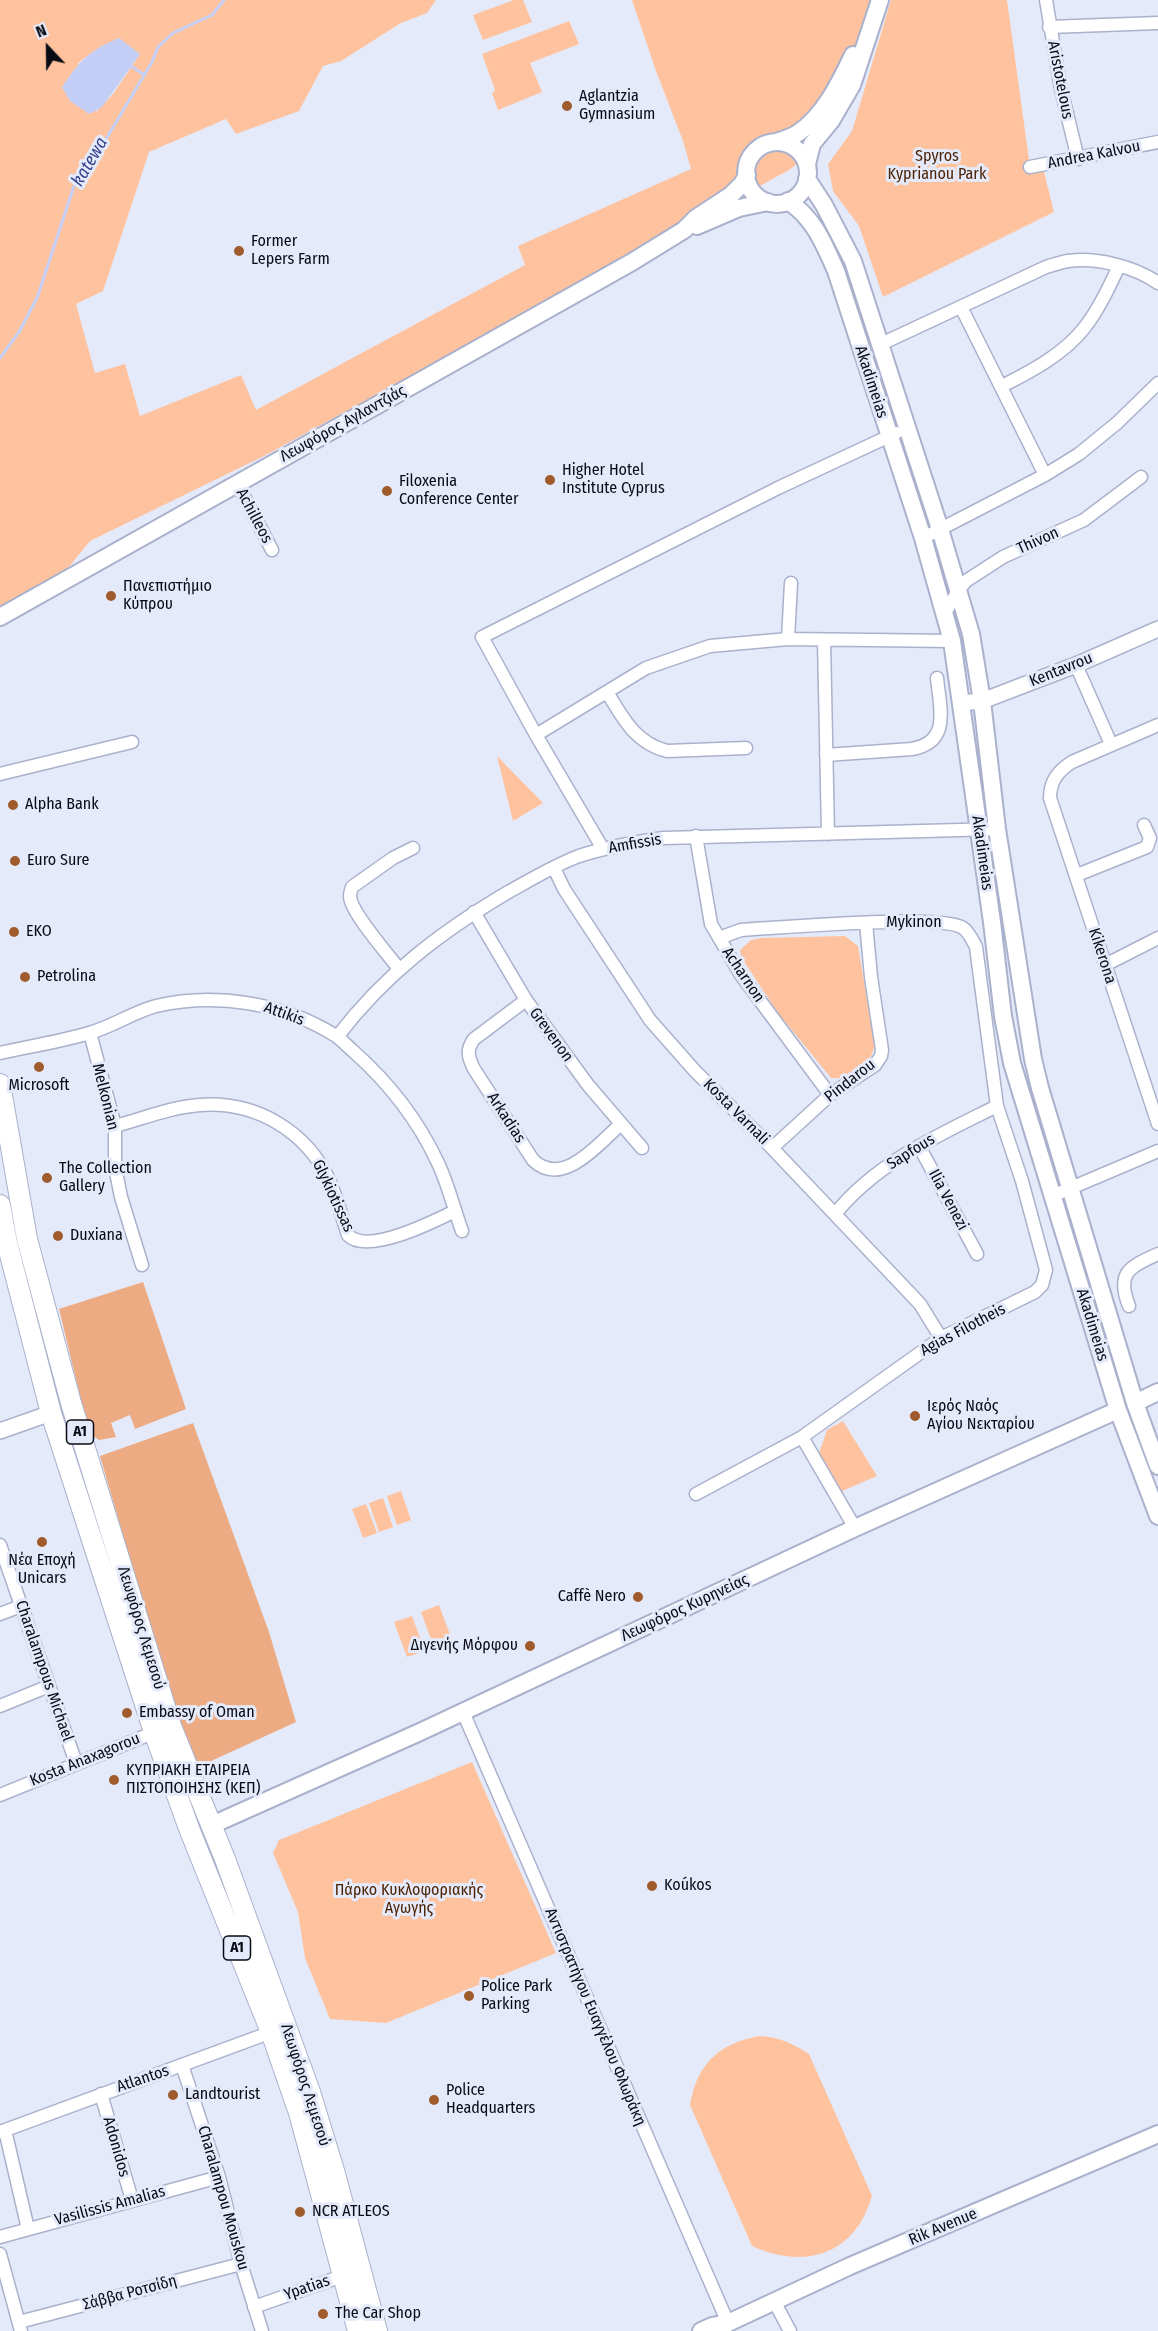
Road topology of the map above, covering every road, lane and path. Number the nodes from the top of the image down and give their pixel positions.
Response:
1 (871, 0) edge
2 (880, 0) edge
3 (1046, 0) edge
4 (1158, 23) edge
5 (1049, 27) junction
6 (776, 142) junction
7 (1158, 142) edge
8 (1078, 159) junction
9 (1030, 167) dead end
10 (807, 171) junction
11 (747, 175) junction
12 (788, 201) junction
13 (768, 202) junction
14 (684, 230) junction
15 (1119, 266) junction
16 (1158, 283) edge
17 (961, 307) junction
18 (881, 344) junction
19 (1158, 383) edge
20 (1002, 386) junction
21 (907, 428) junction
22 (889, 437) junction
23 (1045, 475) junction
24 (1141, 477) dead end
25 (237, 483) junction
26 (940, 529) junction
27 (923, 538) junction
28 (272, 550) dead end
29 (791, 583) dead end
30 (959, 589) junction
31 (945, 613) junction
32 (0, 617) edge
33 (1158, 629) edge
34 (788, 639) junction
35 (824, 639) junction
36 (952, 641) junction
37 (1076, 665) junction
38 (937, 678) dead end
39 (607, 692) junction
40 (982, 701) junction
41 (961, 703) junction
42 (1158, 725) edge
43 (536, 735) junction
44 (132, 742) dead end
45 (1111, 744) junction
46 (746, 748) dead end
47 (826, 754) junction
48 (0, 774) edge
49 (976, 813) junction
50 (1144, 825) dead end
51 (997, 829) junction
52 (947, 831) junction
53 (979, 831) junction
54 (828, 834) junction
55 (696, 836) junction
56 (413, 848) dead end
57 (603, 849) junction
58 (554, 868) junction
59 (1077, 875) junction
60 (474, 912) junction
61 (866, 923) junction
62 (719, 938) junction
63 (1158, 938) edge
64 (1105, 965) junction
65 (399, 969) junction
66 (526, 1000) junction
67 (90, 1033) junction
68 (337, 1037) junction
69 (0, 1053) edge
70 (0, 1084) edge
71 (831, 1095) junction
72 (997, 1106) junction
73 (621, 1124) junction
74 (1158, 1124) edge
75 (115, 1126) junction
76 (919, 1146) junction
77 (642, 1148) dead end
78 (772, 1148) junction
79 (1158, 1151) edge
80 (1071, 1189) junction
81 (1052, 1196) junction
82 (0, 1205) edge
83 (455, 1211) junction
84 (835, 1214) junction
85 (462, 1231) dead end
86 (27, 1239) junction
87 (3, 1244) edge
88 (977, 1254) dead end
89 (1158, 1254) edge
90 (142, 1265) dead end
91 (1129, 1306) dead end
92 (941, 1338) junction
93 (1158, 1392) edge
94 (1135, 1403) junction
95 (1118, 1410) junction
96 (51, 1413) junction
97 (0, 1431) edge
98 (802, 1437) junction
99 (1158, 1466) edge
100 (696, 1494) dead end
101 (1158, 1516) edge
102 (855, 1528) junction
103 (0, 1545) edge
104 (21, 1606) junction
105 (0, 1614) edge
106 (49, 1686) junction
107 (0, 1706) edge
108 (464, 1712) junction
109 (163, 1729) junction
110 (76, 1763) junction
111 (0, 1795) edge
112 (212, 1825) junction
113 (279, 2029) junction
114 (182, 2065) junction
115 (101, 2094) junction
116 (2, 2131) edge
117 (1158, 2134) edge
118 (219, 2177) junction
119 (132, 2200) junction
120 (28, 2229) junction
121 (0, 2236) edge
122 (0, 2254) edge
123 (241, 2264) junction
124 (352, 2273) junction
125 (774, 2301) junction
126 (254, 2307) junction
127 (20, 2326) edge
128 (723, 2327) edge
129 (262, 2331) edge
130 (358, 2331) edge
131 (377, 2331) edge
132 (701, 2331) edge
133 (790, 2331) edge

1 - 6 main road
2 - 10 main road
3 - 5 street, Aristotelous
4 - 5 street
5 - 8 street, Aristotelous
6 - 10 main road
6 - 11 main road
7 - 8 street, Andrea Kalvou
8 - 9 street, Andrea Kalvou
10 - 12 main road
10 - 18 main road, Akadimeias
11 - 13 main road
11 - 14 main road, Λεωφόρος Αγλαντζιάς
12 - 13 main road
12 - 22 main road, Akadimeias
13 - 14 main road, Λεωφόρος Αγλαντζιάς
14 - 25 main road, Λεωφόρος Αγλαντζιάς
15 - 16 street
15 - 17 street
15 - 20 street
17 - 18 street
17 - 20 street
18 - 21 main road, Akadimeias
19 - 23 street
20 - 23 street
21 - 22 street
21 - 26 main road, Akadimeias
22 - 27 main road, Akadimeias
22 - 43 street
23 - 26 street
24 - 30 street, Thivon
25 - 28 street, Achilleos
25 - 32 main road, Λεωφόρος Αγλαντζιάς
26 - 27 street
26 - 30 main road, Akadimeias
27 - 31 main road, Akadimeias
29 - 34 street
30 - 31 street, Thivon
30 - 40 main road, Akadimeias
31 - 36 main road, Akadimeias
33 - 37 street, Kentavrou
34 - 35 street
34 - 39 street
35 - 36 street
35 - 47 street
36 - 41 main road, Akadimeias
37 - 40 street, Kentavrou
37 - 45 street
38 - 47 street
39 - 43 street
39 - 46 street
40 - 41 street, Kentavrou
40 - 51 main road, Akadimeias
41 - 49 main road, Akadimeias
42 - 45 street
43 - 57 street
44 - 48 street
45 - 59 street, Kikerona
47 - 54 street
49 - 52 street
49 - 53 main road, Akadimeias
50 - 59 street
51 - 53 street, Amfissis
51 - 80 main road, Akadimeias
52 - 53 street, Amfissis
52 - 54 street, Amfissis
53 - 81 main road, Akadimeias
54 - 55 street, Amfissis
55 - 57 street, Amfissis
55 - 62 street, Acharnon
56 - 65 street
57 - 58 street, Amfissis
58 - 60 street, Amfissis
58 - 78 street, Kosta Varnali
59 - 64 street, Kikerona
60 - 65 street, Amfissis
60 - 66 street, Grevenon
61 - 62 street, Mykinon
61 - 71 street, Pindarou
61 - 72 street, Mykinon
62 - 71 street, Acharnon
63 - 64 street
64 - 74 street, Kikerona
65 - 68 street, Amfissis
66 - 73 street, Grevenon
66 - 73 street, Arkadias
67 - 68 street, Attikis
67 - 69 street, Attikis
67 - 75 street, Melkonian
68 - 83 street, Attikis
70 - 86 main road, Λεωφόρος Λεμεσού / A1
71 - 78 street, Pindarou
72 - 76 street, Sapfous
72 - 92 street, Agias Filotheis
73 - 77 street, Grevenon
75 - 83 street, Glykiotissas
75 - 90 street, Melkonian
76 - 84 street, Sapfous
76 - 88 street, Ilia Venezi
78 - 84 street, Kosta Varnali
79 - 80 street
80 - 81 street
80 - 94 main road, Akadimeias
81 - 95 main road, Akadimeias
82 - 87 main road, Λεωφόρος Λεμεσού / A1
83 - 85 street, Attikis
84 - 92 street, Kosta Varnali
86 - 87 main road
86 - 109 main road, Λεωφόρος Λεμεσού / A1
87 - 96 main road, Λεωφόρος Λεμεσού / A1
89 - 91 street
92 - 98 street, Agias Filotheis
93 - 94 main road, Λεωφόρος Κυρηνείας
94 - 95 street, Λεωφόρος Κυρηνείας
94 - 99 main road, Akadimeias
95 - 101 main road, Akadimeias
95 - 102 main road, Λεωφόρος Κυρηνείας
96 - 97 street
96 - 109 main road, Λεωφόρος Λεμεσού / A1
98 - 100 street, Agias Filotheis
98 - 102 street
102 - 108 main road, Λεωφόρος Κυρηνείας
103 - 104 street, Charalampous Michael
104 - 105 street
104 - 106 street, Charalampous Michael
106 - 107 street
106 - 110 street, Charalampous Michael
108 - 112 main road, Λεωφόρος Κυρηνείας
108 - 128 street, Αντιστρατήγου Ευαγγέλου Φλωράκη
109 - 110 street, Kosta Anaxagorou
109 - 112 main road, Λεωφόρος Λεμεσού / A1
109 - 113 main road, Λεωφόρος Λεμεσού / A1
110 - 111 street, Kosta Anaxagorou
112 - 113 main road, Λεωφόρος Λεμεσού / A1
113 - 114 street, Atlantos
113 - 124 main road, Λεωφόρος Λεμεσού / A1
114 - 115 street, Atlantos
114 - 118 street, Charalampou Mouskou
115 - 116 street, Atlantos
115 - 119 street, Adonidos
116 - 120 street
117 - 125 main road, Rik Avenue
118 - 119 street, Vasilissis Amalias
118 - 123 street, Charalampou Mouskou
119 - 120 street, Vasilissis Amalias
120 - 121 street, Vasilissis Amalias
122 - 127 street
123 - 126 street, Charalampou Mouskou
123 - 127 street, Σάββα Ροτσίδη
124 - 126 street, Ypatias
124 - 130 main road, Λεωφόρος Λεμεσού / A1
124 - 131 main road, Λεωφόρος Λεμεσού / A1
125 - 128 main road, Rik Avenue
125 - 133 street
126 - 129 street, Charalampou Mouskou
128 - 132 main road, Rik Avenue

